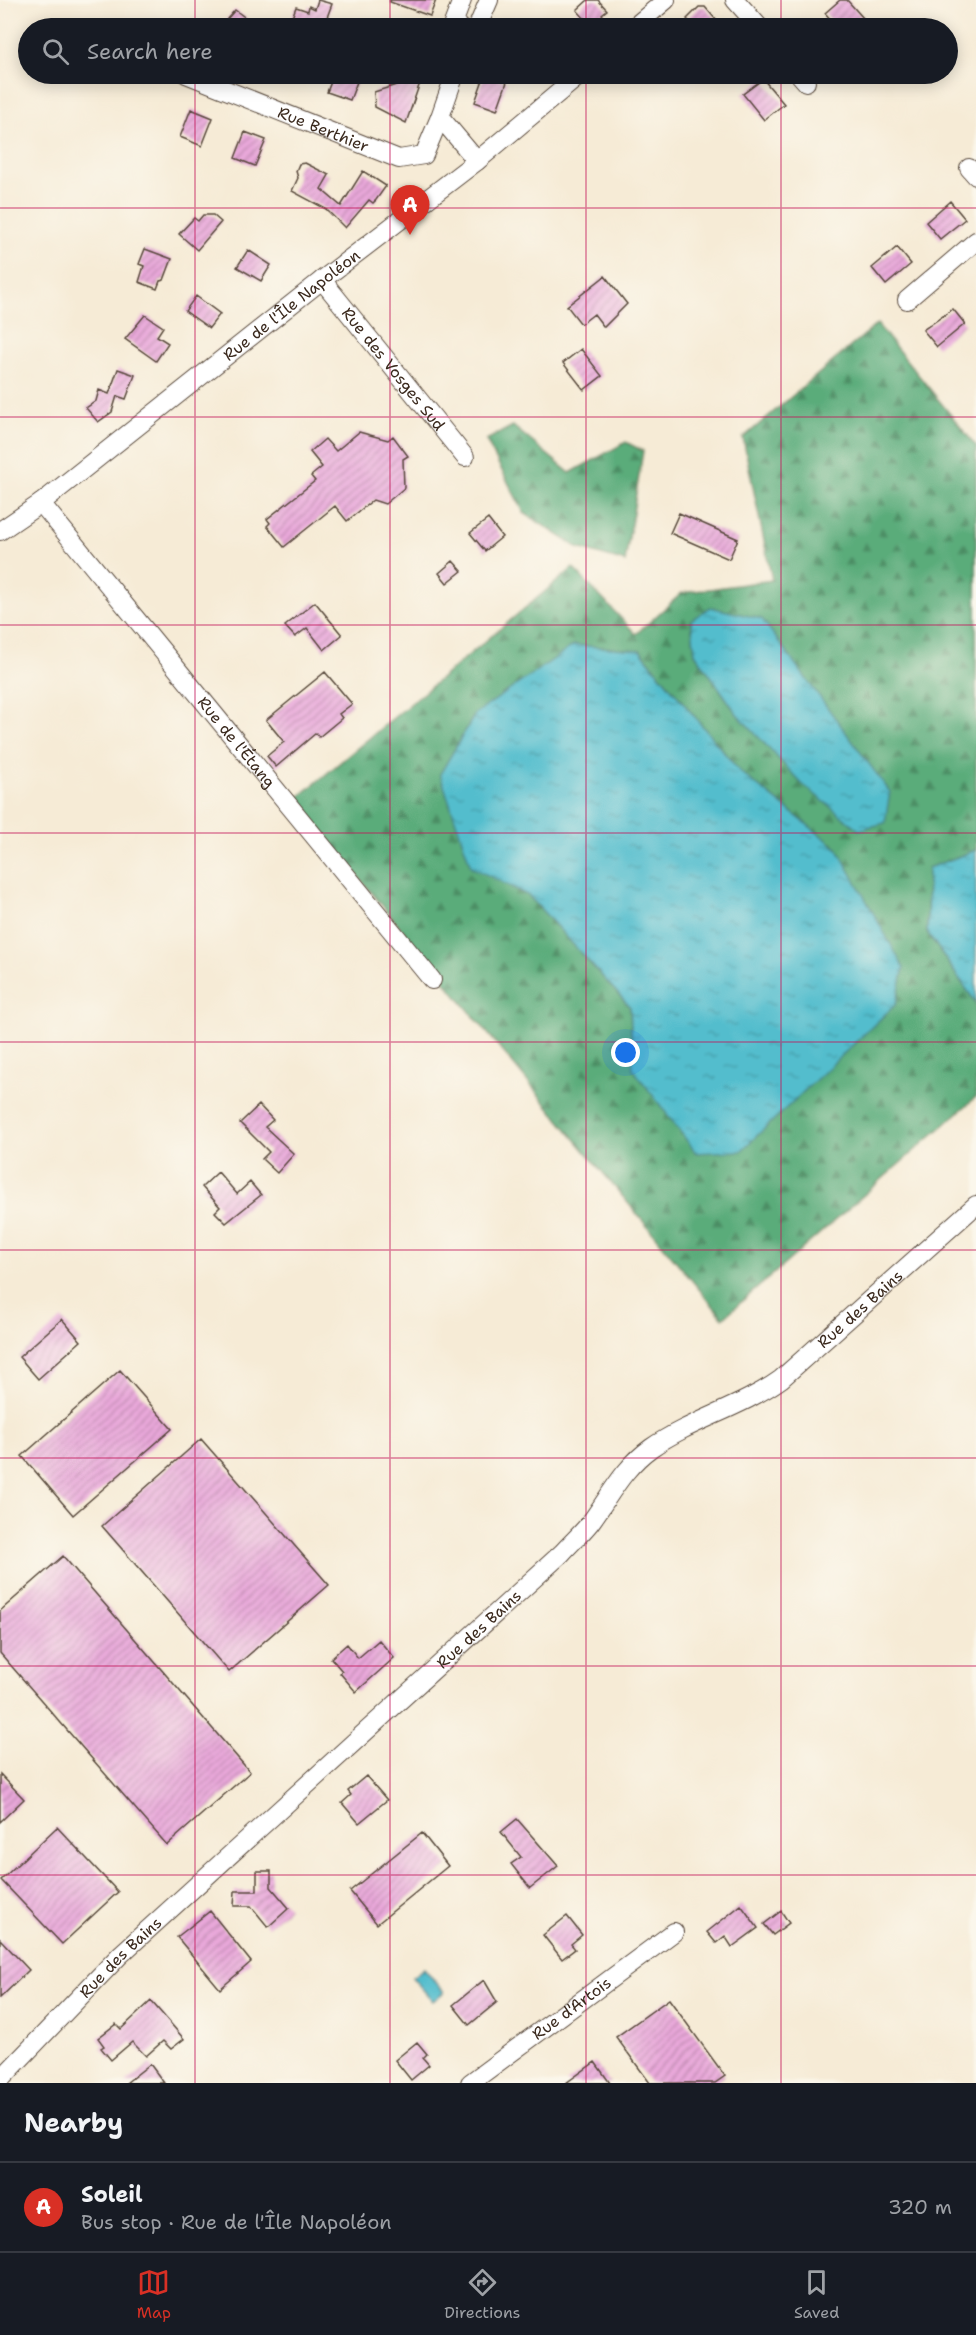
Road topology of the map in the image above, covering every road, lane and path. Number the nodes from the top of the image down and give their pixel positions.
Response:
1 (462, 0) edge
2 (489, 0) edge
3 (666, 0) edge
4 (735, 0) edge
5 (455, 18) edge
6 (481, 18) edge
7 (645, 18) edge
8 (751, 18) edge
9 (211, 84) edge
10 (452, 84) edge
11 (569, 84) edge
12 (440, 117) junction
13 (477, 161) junction
14 (976, 241) edge
15 (322, 280) junction
16 (907, 300) dead end
17 (465, 457) dead end
18 (40, 503) junction
19 (0, 531) edge
20 (432, 980) dead end
21 (976, 1205) edge
22 (674, 1932) dead end
23 (0, 2080) edge
24 (470, 2083) edge

1 - 5 street
2 - 6 street
3 - 7 street
4 - 8 street
9 - 12 street, Rue Berthier
10 - 12 street, Rue Berthier
11 - 13 street, Rue de l'Île Napoléon
12 - 13 street
13 - 15 street, Rue de l'Île Napoléon
14 - 16 street
15 - 17 street, Rue des Vosges Sud
15 - 18 street, Rue de l'Île Napoléon
18 - 19 street, Rue de l'Île Napoléon
18 - 20 street, Rue de l'Étang
21 - 23 street, Rue des Bains
22 - 24 street, Rue d'Artois

